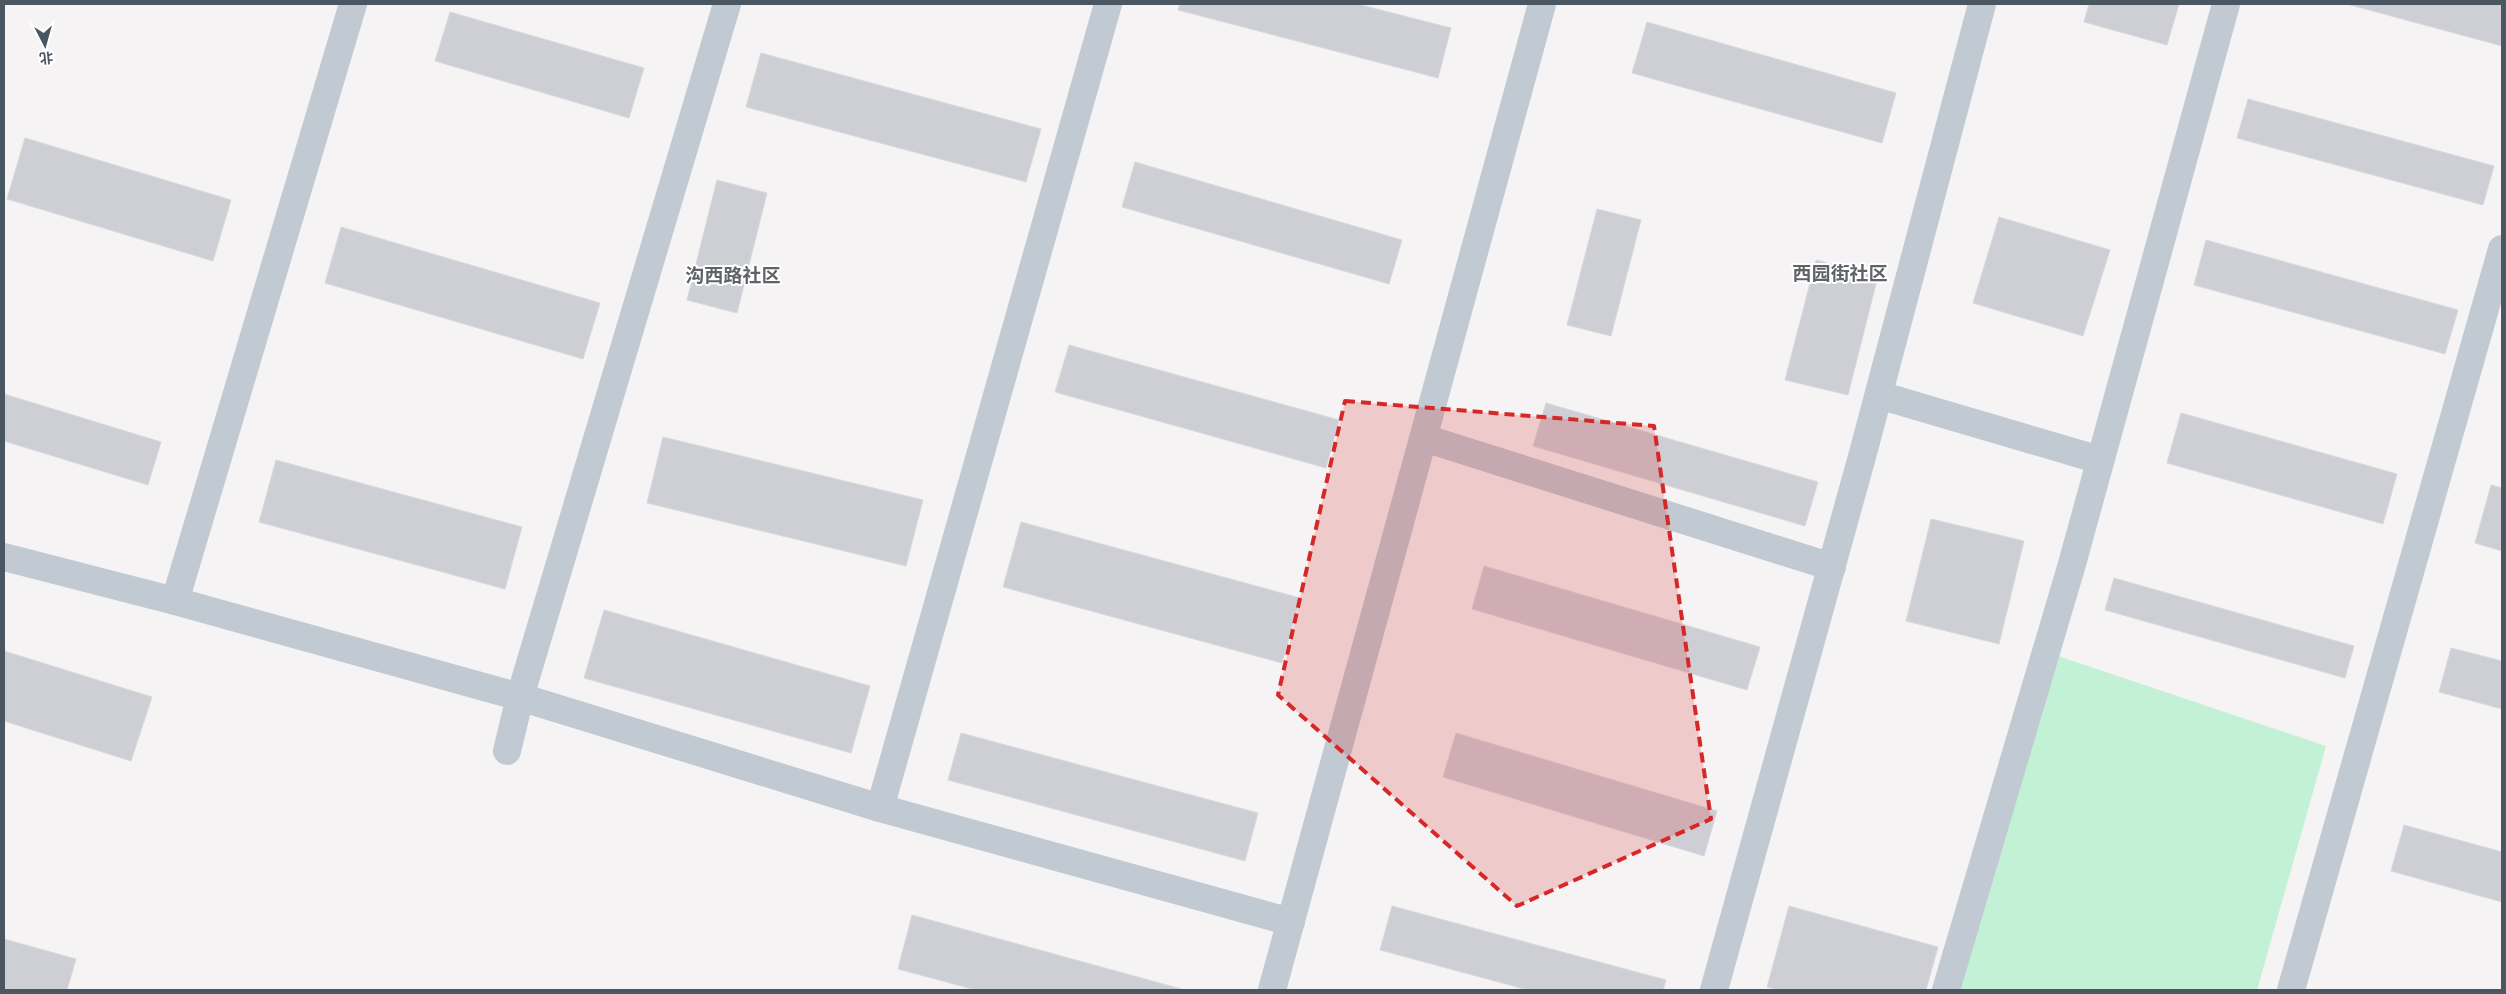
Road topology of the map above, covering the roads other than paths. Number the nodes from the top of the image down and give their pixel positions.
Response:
1 (352, 4) edge
2 (727, 4) edge
3 (1108, 4) edge
4 (1542, 4) edge
5 (1982, 4) edge
6 (2226, 4) edge
7 (2502, 249) edge
8 (1879, 395) junction
9 (1424, 438) junction
10 (2100, 460) junction
11 (4, 557) edge
12 (1832, 567) junction
13 (175, 601) junction
14 (520, 697) junction
15 (506, 751) dead end
16 (880, 808) junction
17 (1292, 922) junction
18 (1272, 990) edge
19 (1714, 990) edge
20 (1946, 990) edge
21 (2290, 990) edge

1 - 13 street
2 - 14 street
3 - 16 street
4 - 9 street
5 - 8 street
6 - 10 street
7 - 21 street
8 - 10 street
8 - 12 street
9 - 12 street
9 - 17 street
10 - 20 street
11 - 13 street
12 - 19 street
13 - 14 street
14 - 15 street
14 - 16 street
16 - 17 street
17 - 18 street

